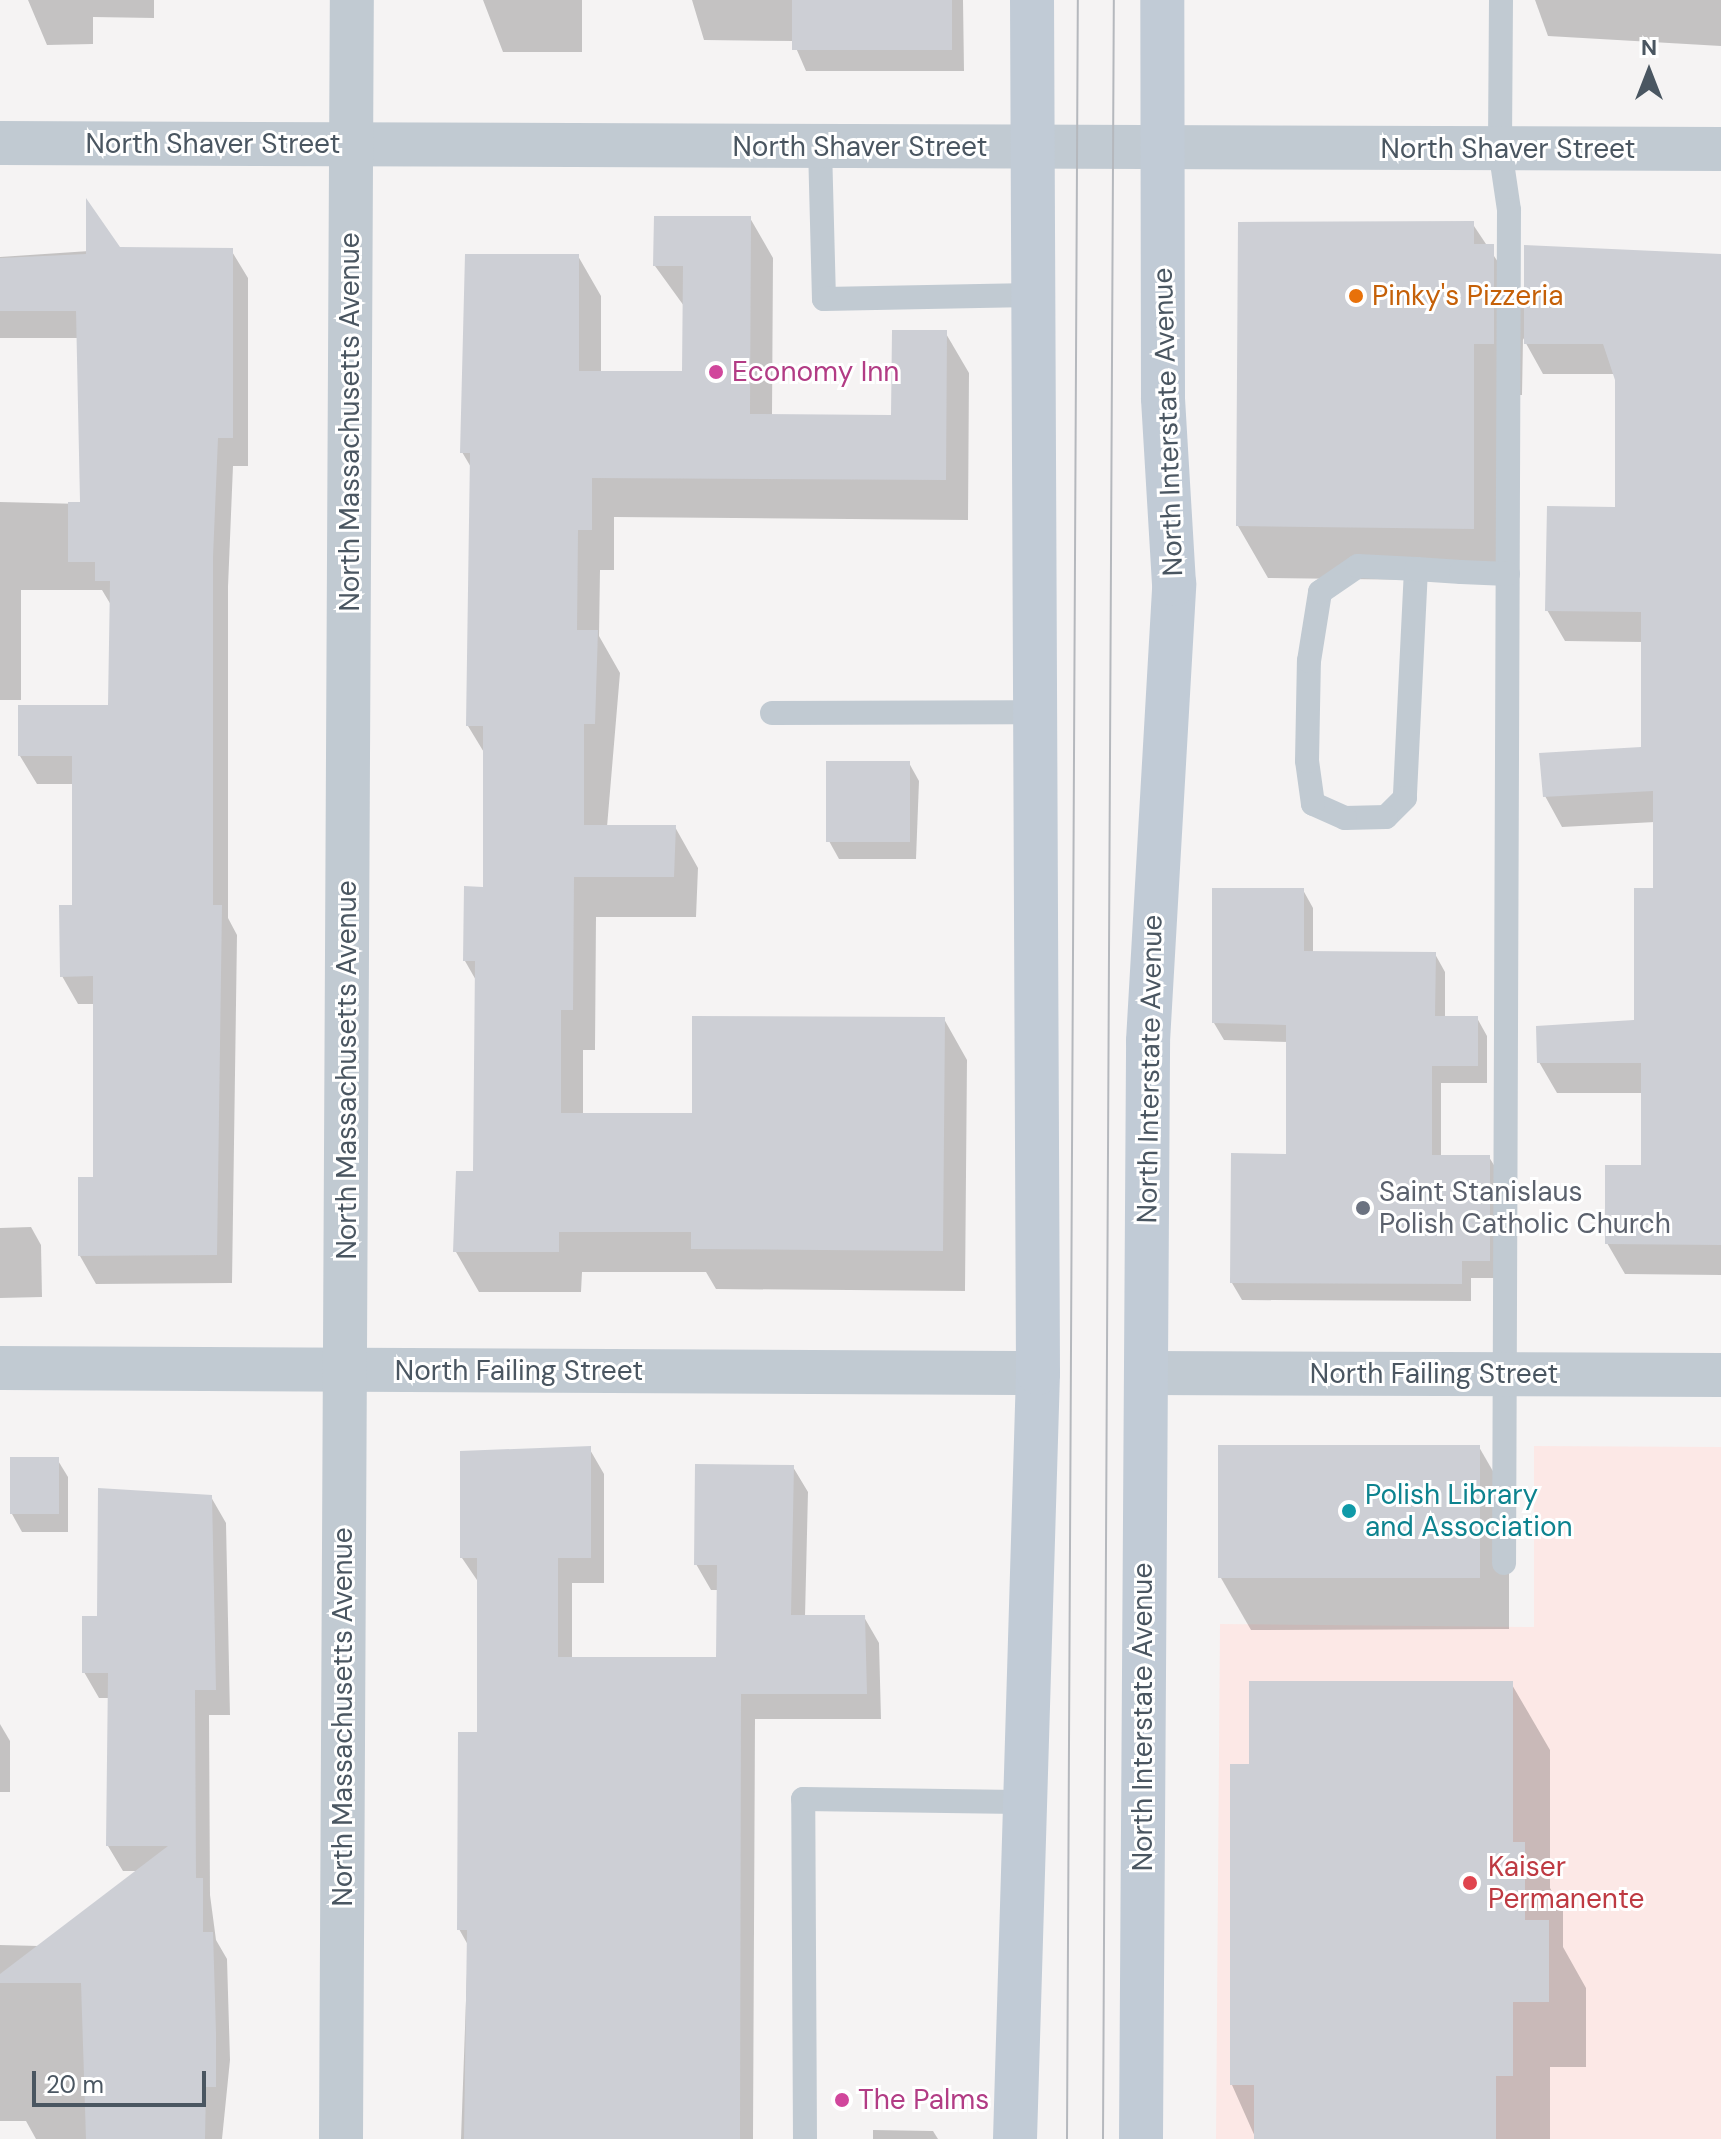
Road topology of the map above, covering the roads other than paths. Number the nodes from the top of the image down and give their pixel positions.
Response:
1 (352, 0) edge
2 (1032, 0) edge
3 (1162, 0) edge
4 (1501, 0) edge
5 (0, 143) edge
6 (351, 145) junction
7 (820, 147) junction
8 (1030, 148) junction
9 (1164, 148) junction
10 (1500, 149) junction
11 (1721, 149) edge
12 (1031, 295) junction
13 (1416, 569) junction
14 (1508, 574) junction
15 (1039, 712) junction
16 (772, 713) dead end
17 (0, 1368) edge
18 (345, 1371) junction
19 (1038, 1373) junction
20 (1147, 1373) junction
21 (1506, 1374) junction
22 (1721, 1375) edge
23 (1504, 1563) dead end
24 (1024, 1802) junction
25 (341, 2139) edge
26 (805, 2139) edge
27 (1015, 2139) edge
28 (1141, 2139) edge

1 - 6 street, North Massachusetts Avenue
2 - 8 street
3 - 9 street, North Interstate Avenue
4 - 10 lane
5 - 6 street, North Shaver Street
6 - 7 street, North Shaver Street
6 - 18 street, North Massachusetts Avenue
7 - 8 street, North Shaver Street
7 - 12 lane
8 - 9 street, North Shaver Street
8 - 12 street
9 - 10 street, North Shaver Street
9 - 20 street, North Interstate Avenue
10 - 11 street, North Shaver Street
10 - 14 lane
12 - 15 street
13 - 13 lane
13 - 14 lane
14 - 21 lane
15 - 16 lane
15 - 19 street
17 - 18 street, North Failing Street
18 - 19 street, North Failing Street
18 - 25 street, North Massachusetts Avenue
19 - 24 street
20 - 21 street, North Failing Street
20 - 28 street, North Interstate Avenue
21 - 22 street, North Failing Street
21 - 23 lane
24 - 26 lane
24 - 27 street

